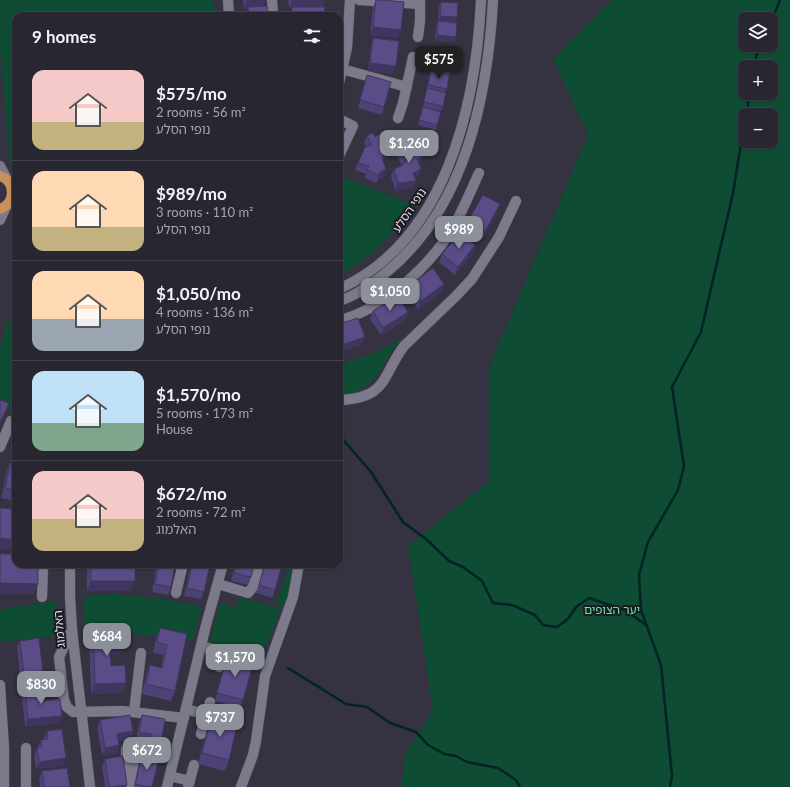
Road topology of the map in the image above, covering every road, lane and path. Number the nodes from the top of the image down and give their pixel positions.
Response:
1 (228, 0) edge
2 (272, 0) edge
3 (350, 0) edge
4 (359, 0) edge
5 (481, 0) edge
6 (493, 0) edge
7 (420, 2) edge
8 (229, 12) edge
9 (273, 12) edge
10 (418, 37) dead end
11 (343, 42) edge
12 (413, 57) dead end
13 (343, 69) edge
14 (407, 87) junction
15 (398, 118) dead end
16 (343, 121) edge
17 (343, 147) edge
18 (0, 166) edge
19 (479, 173) dead end
20 (8, 180) edge
21 (516, 201) dead end
22 (8, 204) edge
23 (0, 220) edge
24 (343, 287) edge
25 (364, 288) junction
26 (343, 299) edge
27 (374, 306) junction
28 (343, 320) edge
29 (343, 400) edge
30 (11, 421) dead end
31 (0, 447) edge
32 (43, 568) edge
33 (70, 568) edge
34 (182, 568) edge
35 (222, 568) edge
36 (258, 568) edge
37 (298, 568) edge
38 (218, 584) junction
39 (176, 593) dead end
40 (42, 597) dead end
41 (72, 630) junction
42 (201, 646) junction
43 (141, 653) dead end
44 (219, 667) dead end
45 (0, 685) edge
46 (210, 702) dead end
47 (81, 712) junction
48 (134, 712) junction
49 (185, 713) junction
50 (206, 715) junction
51 (2, 728) edge
52 (202, 734) dead end
53 (26, 748) dead end
54 (126, 749) dead end
55 (139, 749) dead end
56 (194, 765) dead end
57 (170, 776) junction
58 (189, 784) edge
59 (4, 787) edge
60 (26, 787) edge
61 (90, 787) edge
62 (126, 787) edge
63 (131, 787) edge
64 (167, 787) edge
65 (242, 787) edge

1 - 8 street
2 - 9 street
3 - 11 street
4 - 7 street
5 - 24 street, נופי הסלע
6 - 25 street, נופי הסלע
7 - 10 street
12 - 14 street
13 - 14 street
14 - 15 street
16 - 17 street
18 - 20 street
19 - 27 street
21 - 29 street
22 - 23 street
25 - 26 street, נופי הסלע
25 - 27 street
27 - 28 street
30 - 31 street
32 - 40 street
33 - 41 street, האלמוג
34 - 39 street
35 - 38 street
36 - 38 street
37 - 65 street
38 - 42 street
41 - 47 street, האלמוג
41 - 47 street
42 - 44 street
42 - 49 street
43 - 48 street
45 - 51 street
46 - 50 street
47 - 48 street
47 - 61 street, האלמוג
48 - 49 street
49 - 50 street
49 - 57 street
50 - 52 street
51 - 59 street
53 - 60 street
54 - 62 street
55 - 63 street
56 - 58 street
57 - 58 street
57 - 64 street

